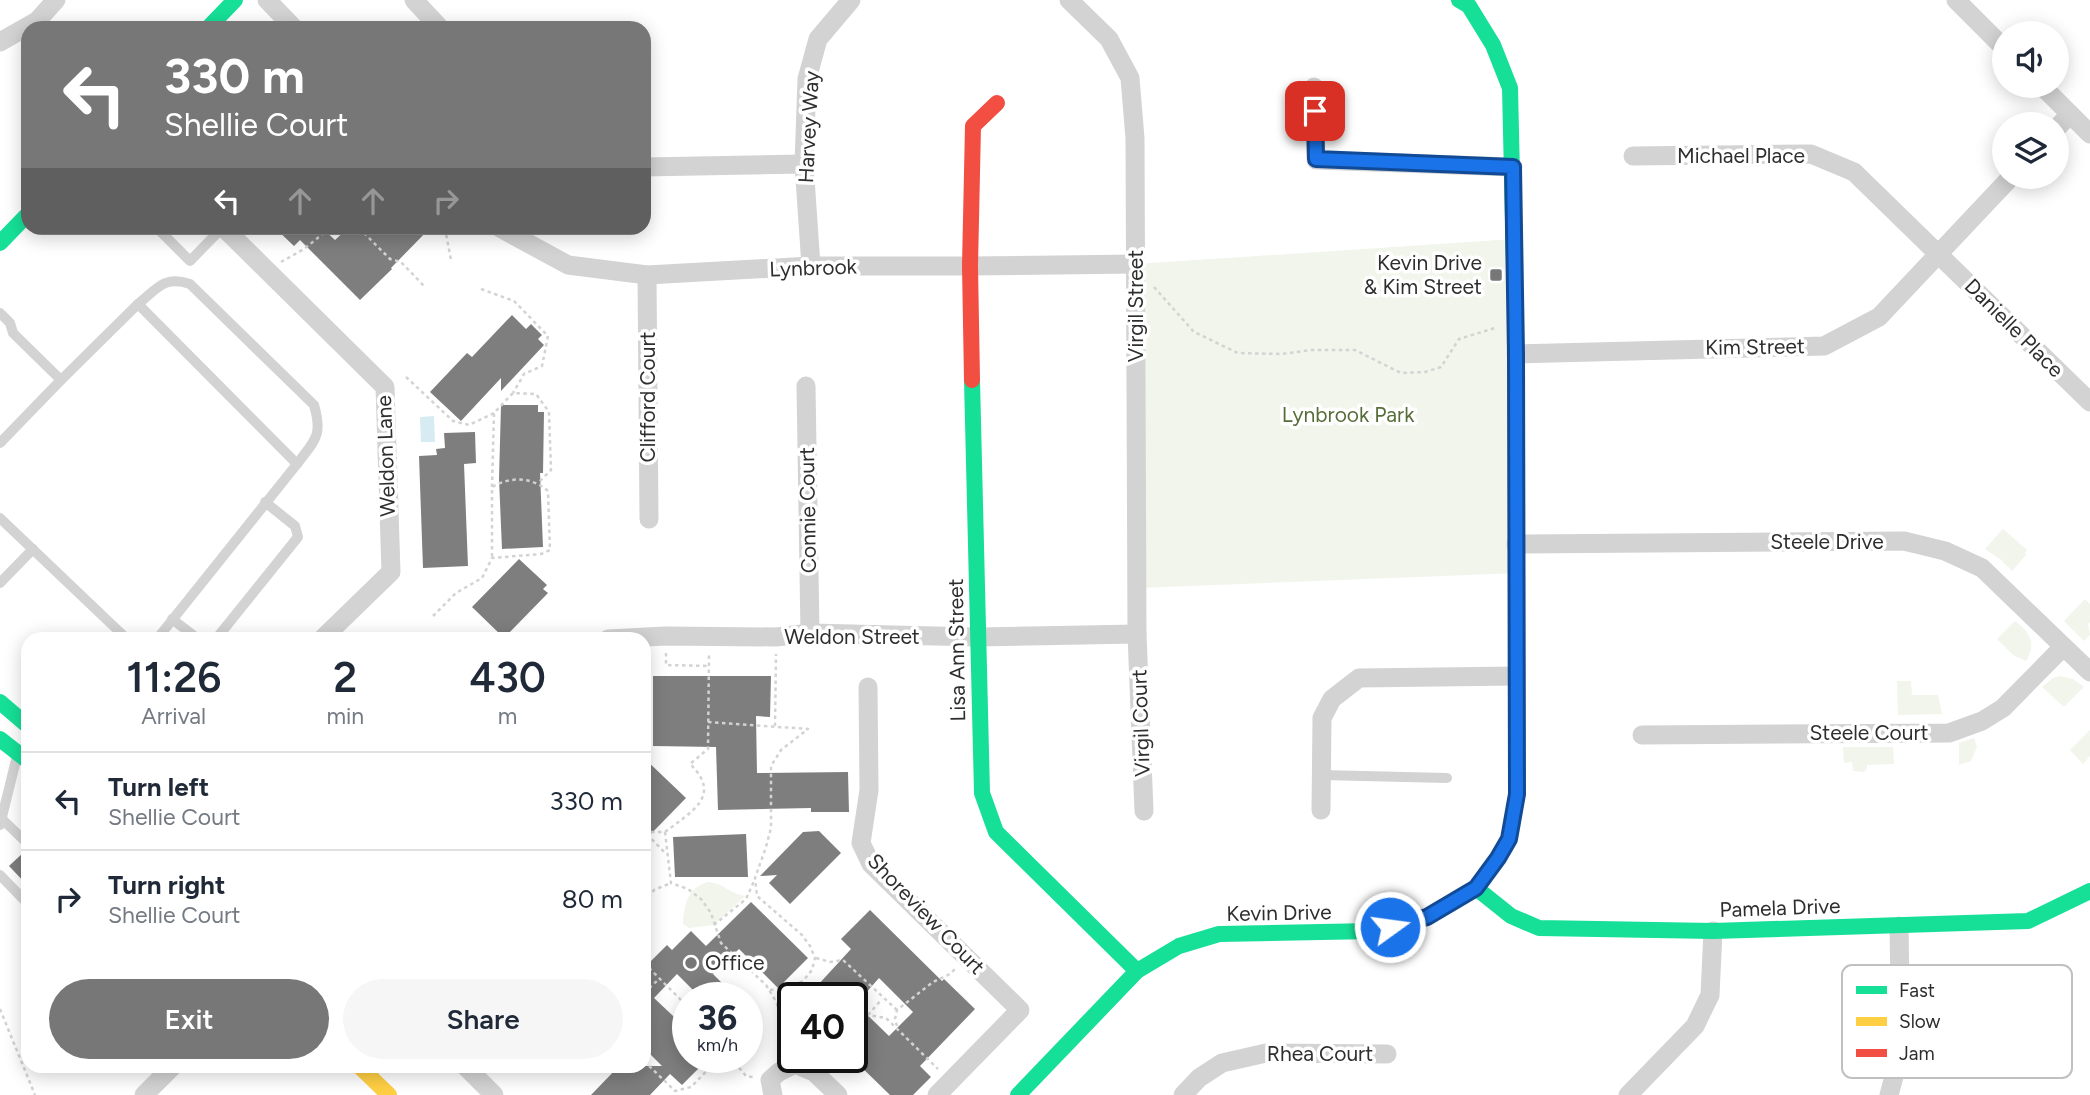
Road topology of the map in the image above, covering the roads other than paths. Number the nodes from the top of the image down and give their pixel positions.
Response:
1 (56, 0) edge
2 (235, 0) edge
3 (267, 0) edge
4 (414, 0) edge
5 (851, 0) edge
6 (1069, 0) edge
7 (1956, 0) edge
8 (1468, 2) edge
9 (37, 21) edge
10 (215, 21) edge
11 (287, 21) edge
12 (434, 21) edge
13 (21, 30) edge
14 (1992, 36) edge
15 (0, 42) edge
16 (1314, 87) dead end
17 (2054, 98) edge
18 (997, 103) dead end
19 (2070, 114) joint
20 (2090, 134) edge
21 (1633, 156) dead end
22 (804, 164) junction
23 (651, 167) edge
24 (1513, 167) junction
25 (2000, 189) edge
26 (21, 221) edge
27 (165, 235) edge
28 (216, 235) edge
29 (230, 235) edge
30 (513, 235) edge
31 (0, 243) edge
32 (1939, 253) junction
33 (1136, 264) junction
34 (811, 266) junction
35 (970, 266) junction
36 (647, 275) junction
37 (138, 304) junction
38 (0, 313) edge
39 (0, 329) edge
40 (13, 333) junction
41 (1516, 354) junction
42 (61, 380) junction
43 (806, 387) dead end
44 (2090, 402) edge
45 (0, 443) edge
46 (297, 464) junction
47 (265, 502) junction
48 (0, 518) edge
49 (649, 519) dead end
50 (1516, 544) junction
51 (33, 549) junction
52 (0, 583) edge
53 (172, 619) junction
54 (120, 632) edge
55 (162, 632) edge
56 (189, 632) edge
57 (222, 632) edge
58 (329, 632) edge
59 (810, 633) junction
60 (1137, 634) junction
61 (651, 637) edge
62 (977, 637) junction
63 (2063, 647) junction
64 (2090, 672) edge
65 (1516, 676) junction
66 (868, 687) dead end
67 (0, 702) edge
68 (21, 720) edge
69 (1642, 734) dead end
70 (0, 739) edge
71 (21, 755) edge
72 (21, 763) edge
73 (1321, 775) junction
74 (1447, 778) dead end
75 (1321, 810) dead end
76 (1144, 811) dead end
77 (1, 821) edge
78 (21, 838) edge
79 (0, 875) edge
80 (1476, 888) junction
81 (2090, 891) edge
82 (21, 897) edge
83 (1899, 926) junction
84 (1713, 931) junction
85 (1900, 965) edge
86 (1137, 971) junction
87 (1387, 1054) dead end
88 (166, 1073) edge
89 (366, 1073) edge
90 (472, 1073) edge
91 (1894, 1078) edge
92 (771, 1088) edge
93 (943, 1088) edge
94 (144, 1095) edge
95 (389, 1095) edge
96 (494, 1095) edge
97 (838, 1095) edge
98 (1018, 1095) edge
99 (1183, 1095) edge
100 (1628, 1095) edge
101 (1889, 1095) edge

1 - 9 street
2 - 10 street
3 - 11 street
4 - 12 street
5 - 22 street, Harvey Way
6 - 33 street, Virgil Street
7 - 14 street
8 - 24 street, Kevin Drive
13 - 15 street
16 - 24 street
17 - 19 street
18 - 35 street, Lisa Ann Street
19 - 20 street
21 - 32 street, Michael Place
22 - 23 street
22 - 34 street, Harvey Way
24 - 41 street, Kevin Drive
25 - 32 street, Kim Street
26 - 31 street
27 - 28 lane
29 - 58 street, Weldon Lane
30 - 36 street, Lynbrook
32 - 41 street, Kim Street
32 - 44 street, Danielle Place
33 - 35 street, Lynbrook
33 - 60 street, Virgil Street
34 - 35 street, Lynbrook
34 - 36 street, Lynbrook
35 - 62 street, Lisa Ann Street
36 - 49 street, Clifford Court
37 - 42 lane
37 - 46 lane
37 - 46 lane
38 - 40 lane
39 - 40 lane
40 - 42 lane
41 - 50 street, Kevin Drive
42 - 45 lane
43 - 59 street, Connie Court
46 - 47 lane
47 - 53 lane
47 - 57 lane
48 - 51 lane
50 - 63 street, Steele Drive
50 - 65 street, Kevin Drive
51 - 52 lane
51 - 54 lane
53 - 55 lane
53 - 56 lane
59 - 61 street, Weldon Street
59 - 62 street, Weldon Street
60 - 62 street, Weldon Street
60 - 76 street, Virgil Court
62 - 86 street, Lisa Ann Street
63 - 64 street, Steele Drive
63 - 69 street, Steele Court
65 - 73 street
65 - 80 street, Kevin Drive
66 - 93 street, Shoreview Court
67 - 68 street
70 - 71 street
72 - 77 lane
73 - 74 lane
73 - 75 street
77 - 78 lane
79 - 82 lane
80 - 84 street, Pamela Drive
80 - 86 street, Kevin Drive
81 - 83 street, Pamela Drive
83 - 84 street, Pamela Drive
83 - 85 street
84 - 100 street
86 - 98 street, Kevin Drive
87 - 99 street, Rhea Court
88 - 94 street
89 - 95 street
90 - 96 street
91 - 101 street
92 - 97 street

